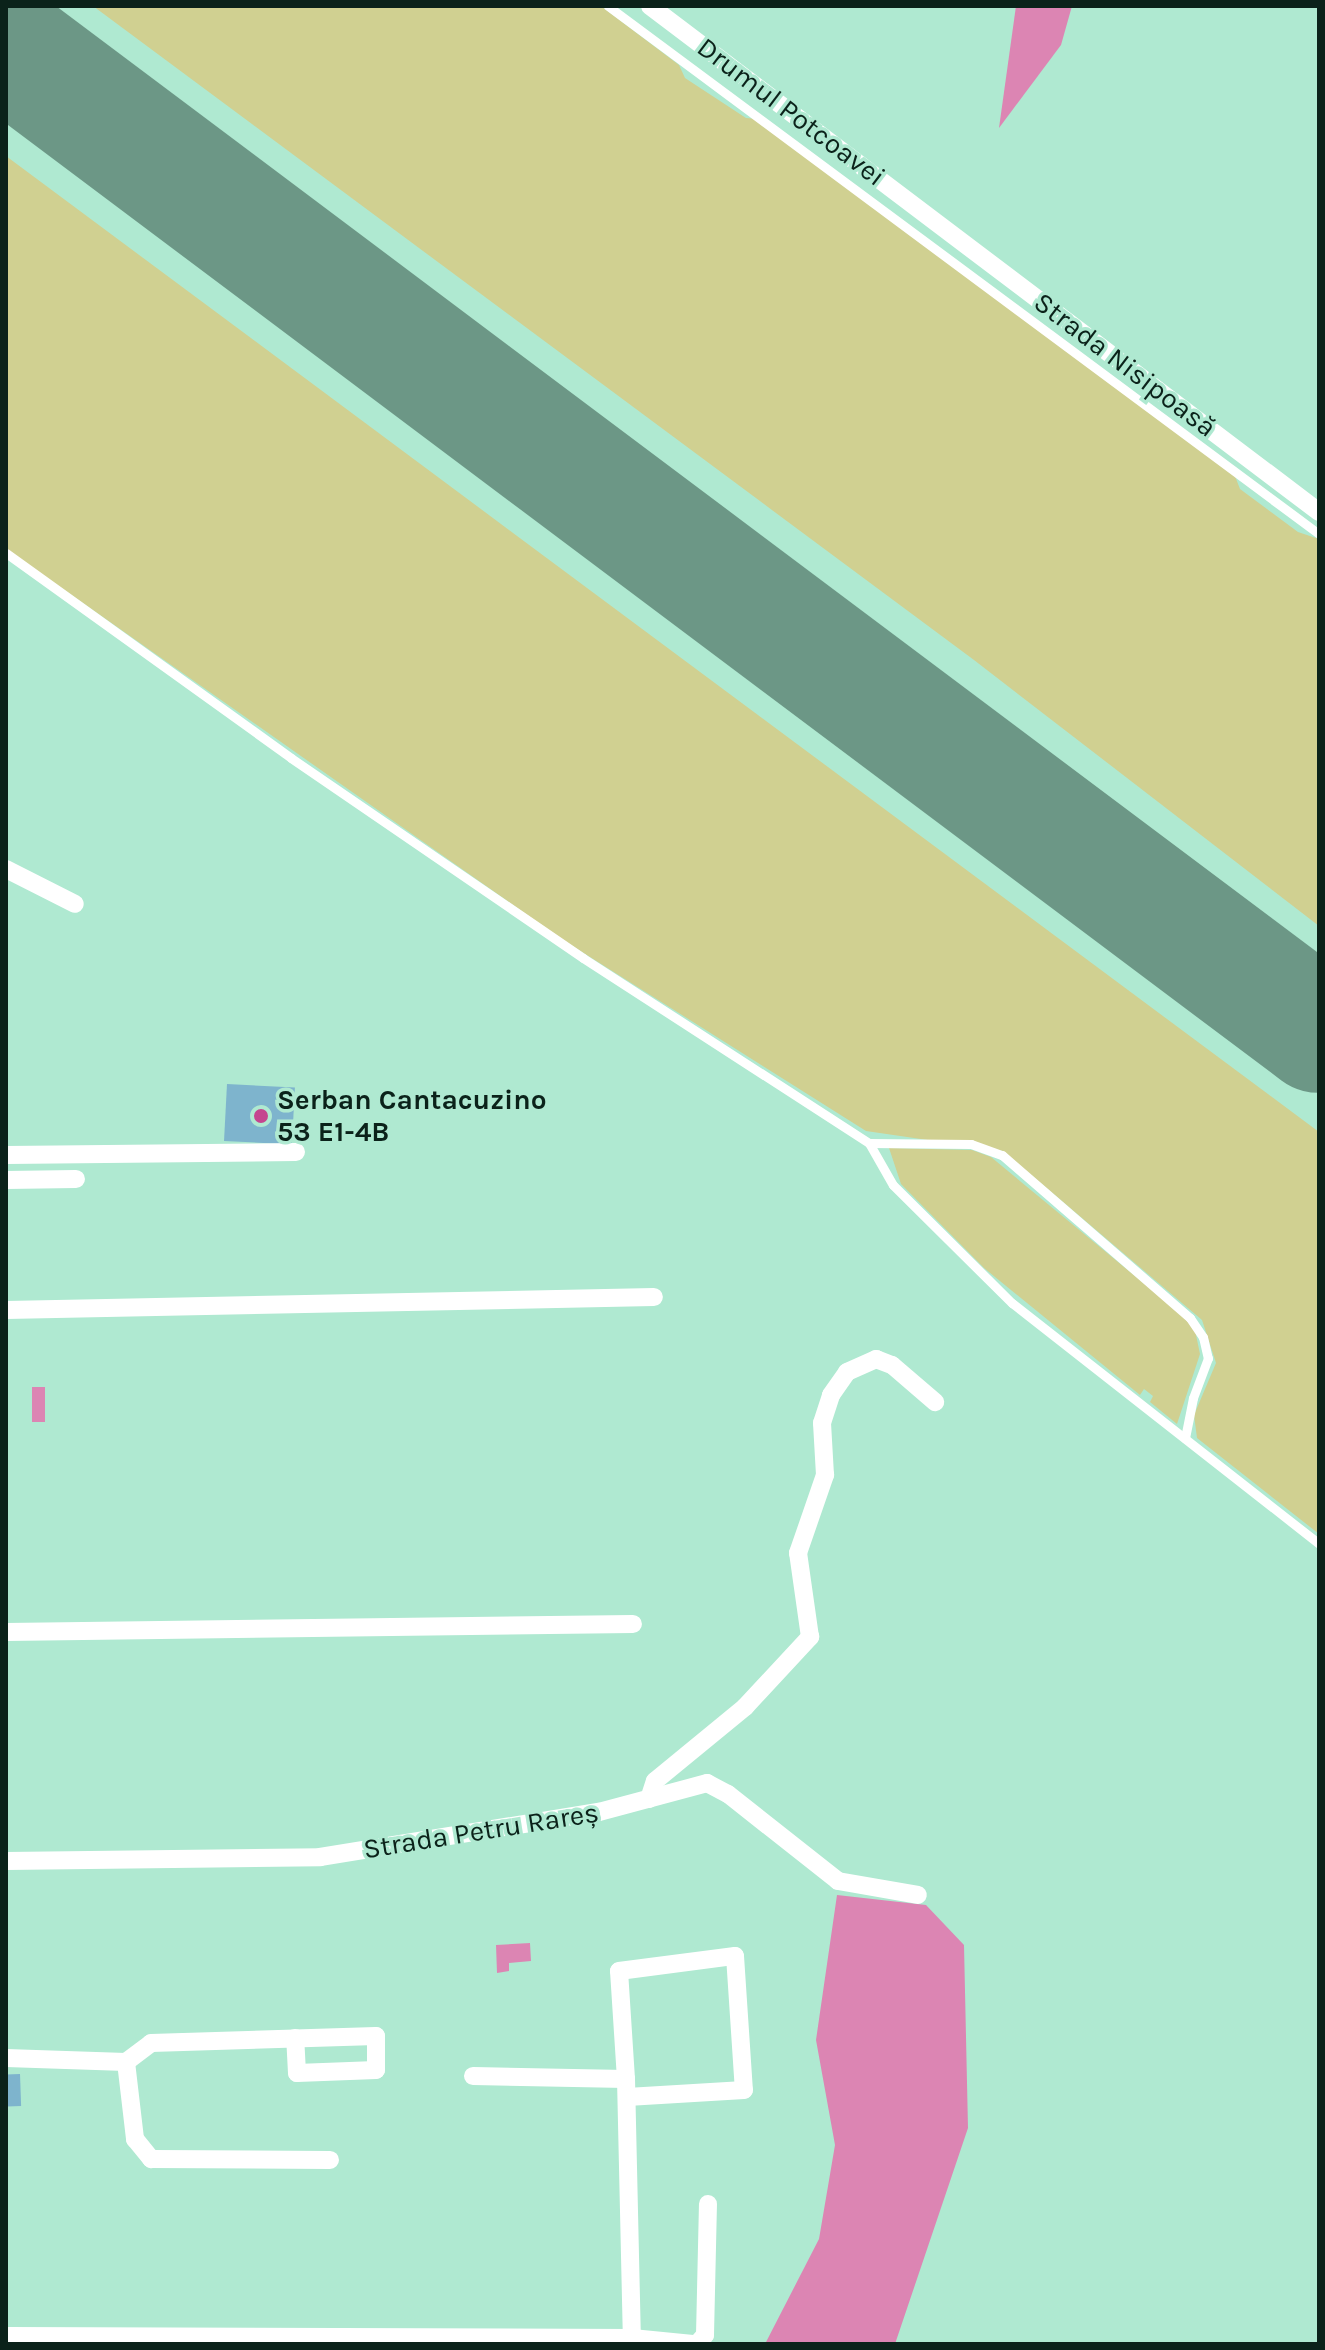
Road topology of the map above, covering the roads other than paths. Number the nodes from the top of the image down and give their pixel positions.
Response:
1 (608, 6) edge
2 (650, 6) edge
3 (932, 217) joint
4 (1319, 512) edge
5 (1319, 534) edge
6 (6, 553) edge
7 (6, 869) edge
8 (75, 904) dead end
9 (869, 1143) junction
10 (296, 1152) dead end
11 (6, 1155) edge
12 (76, 1179) dead end
13 (6, 1180) edge
14 (654, 1297) dead end
15 (6, 1310) edge
16 (935, 1402) dead end
17 (1185, 1438) junction
18 (1319, 1544) edge
19 (633, 1624) dead end
20 (6, 1632) edge
21 (649, 1799) junction
22 (6, 1861) edge
23 (918, 1895) dead end
24 (295, 2038) junction
25 (6, 2058) edge
26 (126, 2062) junction
27 (473, 2076) dead end
28 (626, 2088) junction
29 (330, 2160) dead end
30 (708, 2204) dead end
31 (6, 2336) edge
32 (632, 2338) junction
33 (698, 2343) edge

1 - 5 lane
2 - 3 street, Drumul Potcoavei
3 - 4 street, Strada Nisipoasă
6 - 9 lane
7 - 8 street
9 - 17 lane
9 - 17 lane
10 - 11 street
12 - 13 street
14 - 15 street
16 - 21 street
17 - 18 lane
19 - 20 street
21 - 22 street, Strada Petru Rareș
21 - 23 street, Strada Petru Rareș
24 - 24 street
24 - 26 street
25 - 26 street
26 - 29 street
27 - 28 street
28 - 28 street
28 - 32 street
30 - 33 street
31 - 32 street
32 - 33 street

